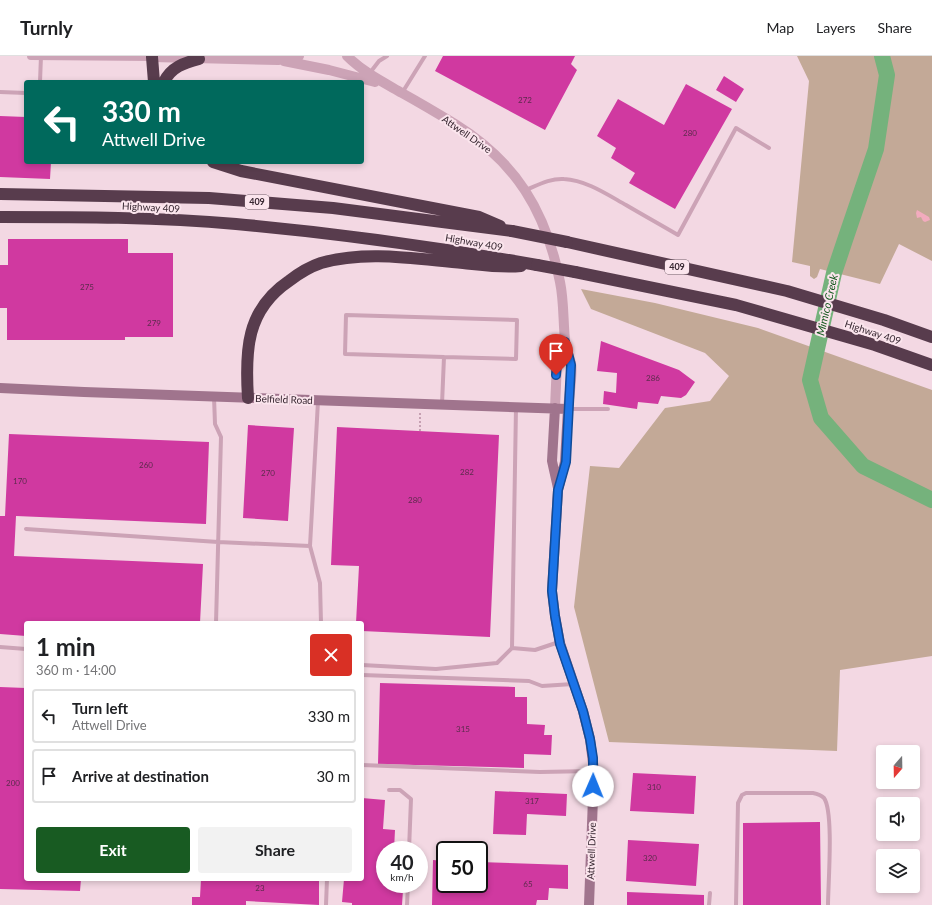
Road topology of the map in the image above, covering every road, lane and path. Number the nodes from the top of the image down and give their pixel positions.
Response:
1 (31, 56) edge
2 (41, 56) edge
3 (58, 56) edge
4 (299, 56) edge
5 (347, 56) edge
6 (387, 56) edge
7 (425, 56) edge
8 (152, 58) junction
9 (282, 58) edge
10 (199, 59) junction
11 (368, 74) junction
12 (40, 80) edge
13 (154, 80) edge
14 (165, 80) edge
15 (389, 86) junction
16 (0, 92) edge
17 (24, 93) edge
18 (402, 93) junction
19 (769, 148) dead end
20 (219, 164) edge
21 (526, 190) junction
22 (0, 194) edge
23 (0, 217) edge
24 (512, 231) junction
25 (536, 265) junction
26 (932, 337) edge
27 (565, 342) junction
28 (444, 357) junction
29 (932, 365) edge
30 (0, 388) edge
31 (214, 397) junction
32 (248, 398) junction
33 (318, 400) junction
34 (420, 404) junction
35 (442, 404) junction
36 (516, 407) junction
37 (555, 408) junction
38 (568, 409) junction
39 (608, 409) dead end
40 (420, 431) dead end
41 (558, 490) junction
42 (26, 529) dead end
43 (218, 542) junction
44 (310, 546) junction
45 (216, 621) edge
46 (321, 621) edge
47 (560, 642) junction
48 (0, 647) edge
49 (512, 648) junction
50 (24, 649) edge
51 (364, 665) edge
52 (364, 675) edge
53 (574, 684) junction
54 (364, 765) edge
55 (594, 771) junction
56 (388, 790) dead end
57 (409, 841) edge
58 (327, 881) edge
59 (408, 893) edge
60 (710, 893) dead end
61 (326, 905) edge
62 (407, 905) edge
63 (589, 905) edge
64 (709, 905) edge
65 (736, 905) edge
66 (828, 905) edge

1 - 2 street
2 - 3 street
2 - 12 lane
3 - 8 street
4 - 9 street
5 - 11 street, Attwell Drive
6 - 11 lane
7 - 18 lane
8 - 10 street
8 - 13 highway
9 - 10 street
9 - 15 street
10 - 14 highway
11 - 15 street, Attwell Drive
15 - 18 street, Attwell Drive
16 - 17 lane
18 - 21 street, Attwell Drive
19 - 21 lane
20 - 24 highway
21 - 27 street, Attwell Drive
22 - 24 highway, Highway 409 / 409
23 - 25 highway, Highway 409
24 - 26 highway, Highway 409 / 409, bridge
25 - 29 highway, Highway 409, bridge
25 - 32 highway
27 - 37 street, Attwell Drive
27 - 38 street, Attwell Drive
28 - 28 lane
28 - 35 lane
30 - 31 main road, Belfield Road
31 - 32 main road, Belfield Road
31 - 43 lane
32 - 33 main road, Belfield Road
33 - 34 main road, Belfield Road
33 - 44 lane
34 - 35 main road, Belfield Road
34 - 40 path
35 - 36 main road, Belfield Road
36 - 37 main road, Belfield Road
36 - 49 lane
37 - 38 main road, Belfield Road
37 - 41 main road, Attwell Drive
38 - 39 lane
38 - 41 main road, Attwell Drive
41 - 47 main road, Attwell Drive
42 - 43 lane
43 - 44 lane
43 - 45 lane
44 - 46 lane
47 - 49 lane
47 - 53 main road, Attwell Drive
48 - 50 lane
49 - 51 lane
52 - 53 lane
53 - 55 main road, Attwell Drive
54 - 55 lane
55 - 63 main road, Attwell Drive
56 - 57 lane
58 - 61 lane
59 - 62 lane
60 - 64 lane
65 - 66 lane

